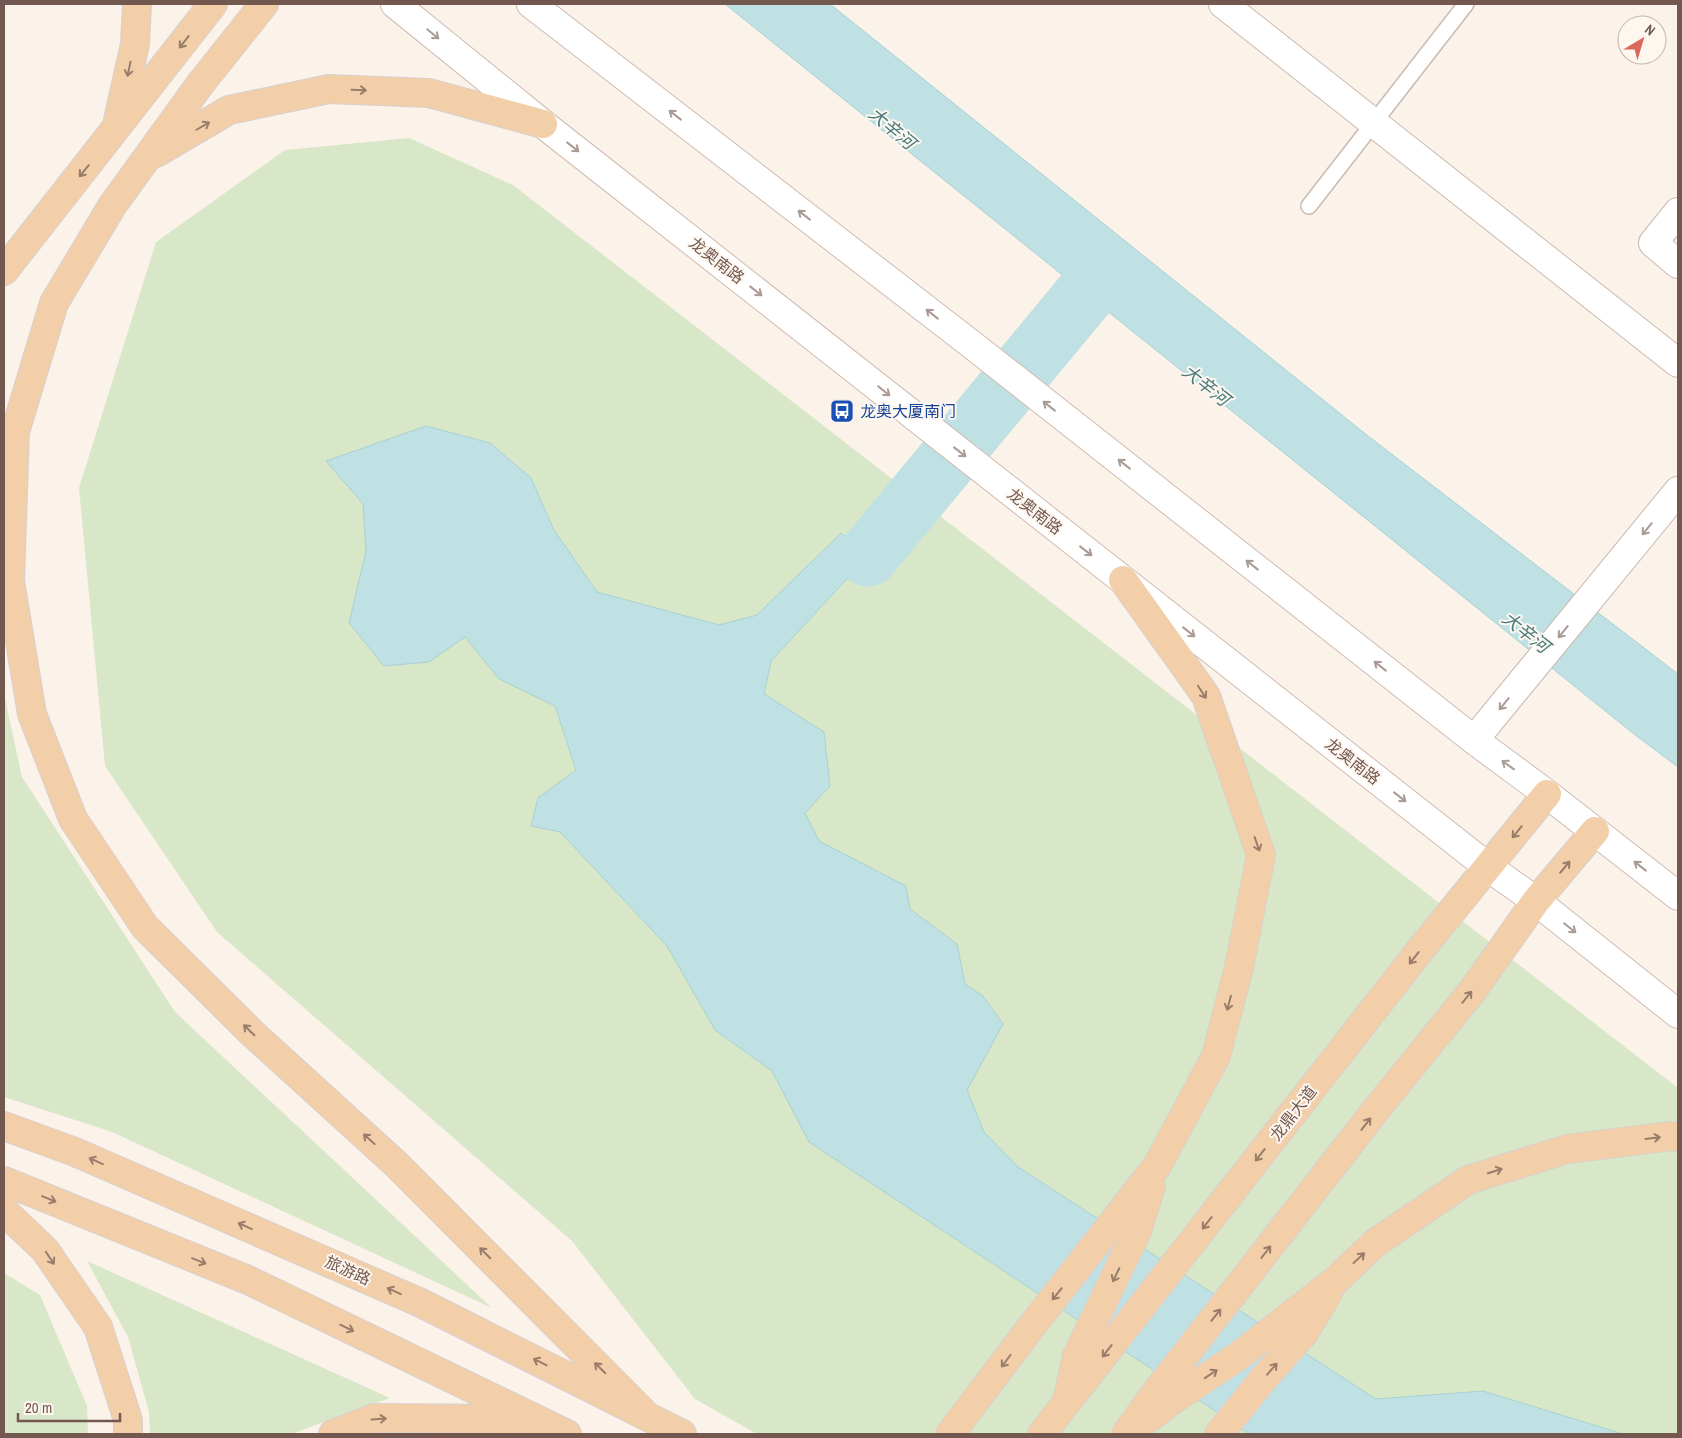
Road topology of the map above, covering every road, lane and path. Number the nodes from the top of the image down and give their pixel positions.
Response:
1 (137, 4) edge
2 (214, 4) edge
3 (264, 4) edge
4 (395, 4) edge
5 (531, 4) edge
6 (1223, 4) edge
7 (1466, 4) edge
8 (1374, 123) junction
9 (543, 124) junction
10 (117, 129) junction
11 (146, 159) junction
12 (1309, 206) dead end
13 (1678, 212) edge
14 (1678, 264) edge
15 (4, 271) edge
16 (1678, 363) edge
17 (1678, 492) edge
18 (1123, 580) junction
19 (1474, 740) junction
20 (1547, 794) junction
21 (1595, 831) junction
22 (1488, 867) junction
23 (1678, 896) edge
24 (1536, 901) junction
25 (1678, 1014) edge
26 (4, 1126) edge
27 (1678, 1137) edge
28 (4, 1181) edge
29 (4, 1211) edge
30 (1129, 1223) junction
31 (1292, 1328) junction
32 (1083, 1365) junction
33 (1162, 1398) junction
34 (646, 1415) junction
35 (537, 1419) junction
36 (128, 1434) edge
37 (333, 1434) edge
38 (567, 1434) edge
39 (682, 1434) edge
40 (950, 1434) edge
41 (1042, 1434) edge
42 (1126, 1434) edge
43 (1131, 1434) edge
44 (1219, 1434) edge

1 -> 10 main road
2 -> 10 main road
3 - 11 main road
4 -> 9 main road, 龙奥南路
19 -> 5 main road
6 - 8 main road
7 - 8 lane
8 - 12 lane
8 - 16 main road
11 -> 9 main road
9 -> 18 main road, 龙奥南路
10 -> 15 main road
34 -> 11 main road
13 - 14 main road
17 -> 19 main road
18 -> 22 main road, 龙奥南路
18 -> 30 main road
20 -> 19 main road
20 - 21 main road
20 -> 22 main road, 龙鼎大道
23 -> 21 main road
24 -> 21 main road
22 - 24 main road, 龙奥南路
22 -> 32 main road, 龙鼎大道
24 -> 25 main road, 龙奥南路
33 -> 24 main road
34 -> 26 main road, 旅游路
31 -> 27 main road
28 -> 35 main road
29 -> 36 main road
30 -> 32 main road
30 -> 40 main road
33 -> 31 main road
44 -> 31 main road
32 - 41 main road, 龙鼎大道
33 - 42 main road
33 - 43 main road
34 - 39 main road, 旅游路
37 -> 35 main road
35 - 38 main road

